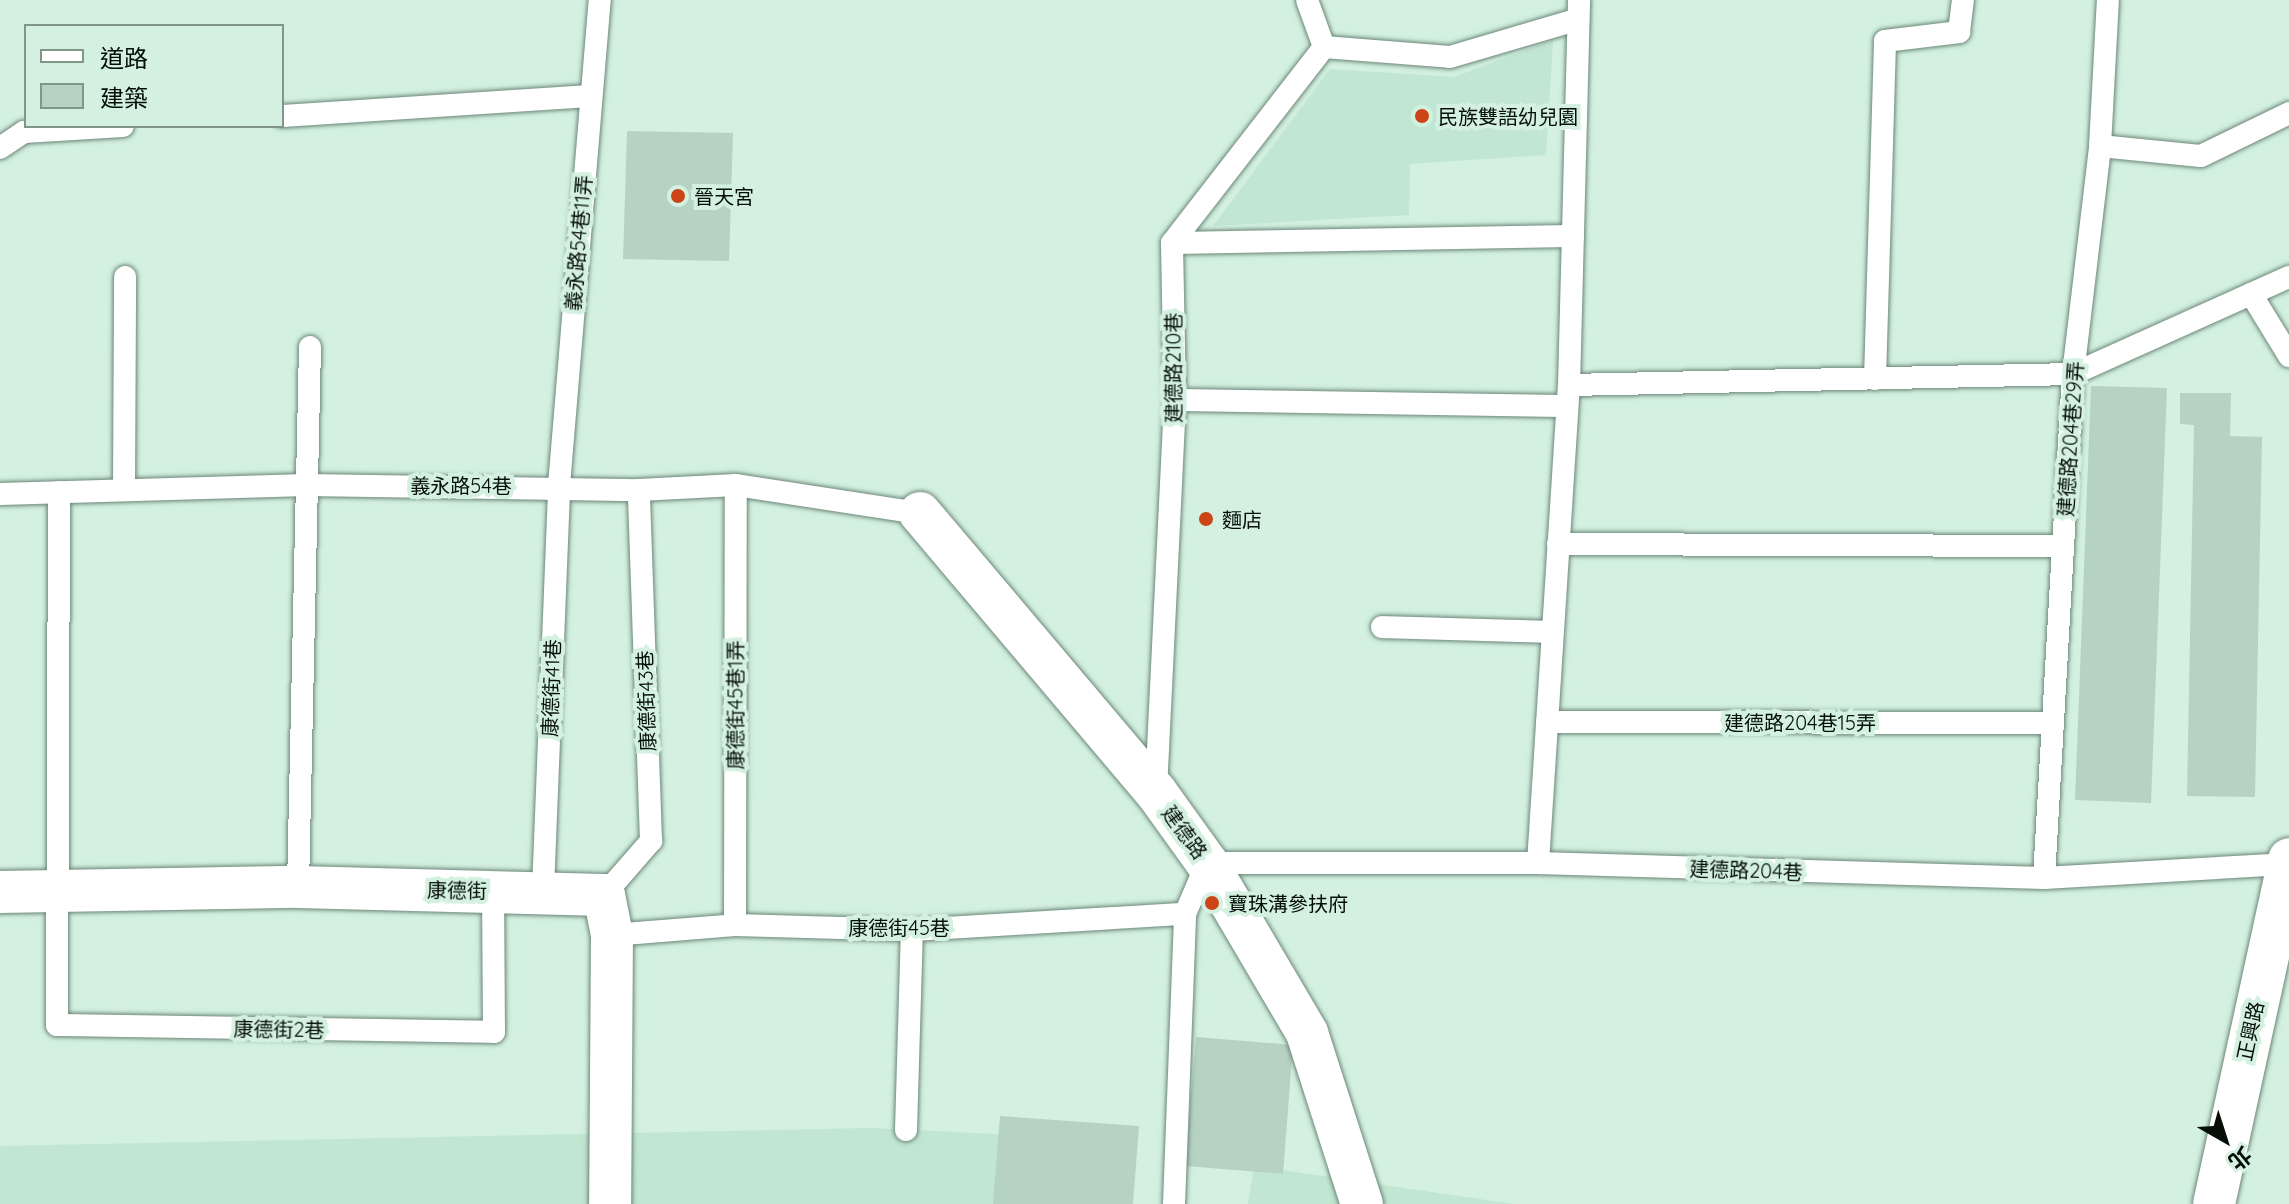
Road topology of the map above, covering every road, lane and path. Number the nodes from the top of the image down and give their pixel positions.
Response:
1 (600, 0) edge
2 (1307, 0) edge
3 (1963, 0) edge
4 (2108, 0) edge
5 (1579, 10) edge
6 (1324, 47) junction
7 (590, 96) junction
8 (2289, 113) edge
9 (284, 116) edge
10 (90, 128) edge
11 (2100, 146) junction
12 (0, 148) edge
13 (1573, 236) junction
14 (1172, 243) junction
15 (125, 277) dead end
16 (2289, 277) edge
17 (2251, 294) junction
18 (310, 347) dead end
19 (2289, 356) edge
20 (2073, 374) junction
21 (1875, 379) junction
22 (1568, 396) junction
23 (1175, 400) junction
24 (307, 485) junction
25 (559, 485) junction
26 (736, 485) junction
27 (124, 489) junction
28 (639, 490) junction
29 (59, 492) junction
30 (0, 494) edge
31 (920, 513) joint
32 (1558, 544) junction
33 (2063, 546) junction
34 (1382, 627) dead end
35 (1552, 632) junction
36 (1547, 722) junction
37 (2053, 723) junction
38 (1156, 792) junction
39 (2287, 861) edge
40 (1207, 863) junction
41 (1538, 863) junction
42 (2044, 878) junction
43 (298, 887) junction
44 (543, 890) junction
45 (493, 891) junction
46 (0, 892) edge
47 (57, 892) junction
48 (1185, 914) junction
49 (608, 915) junction
50 (735, 925) junction
51 (912, 930) junction
52 (906, 1130) dead end
53 (610, 1204) edge
54 (1174, 1204) edge
55 (1362, 1204) edge
56 (2214, 1204) edge

1 - 7 lane, 義永路54巷11弄
2 - 6 lane
3 - 21 lane
4 - 11 lane, 建德路204巷29弄
5 - 6 lane
5 - 13 lane
6 - 14 lane
7 - 9 lane
7 - 25 lane, 義永路54巷11弄
8 - 11 lane
10 - 12 lane
11 - 20 lane, 建德路204巷29弄
13 - 14 lane
13 - 22 lane
14 - 23 lane, 建德路210巷
15 - 27 lane
16 - 17 lane
17 - 19 lane
17 - 20 lane
18 - 24 lane
20 - 21 lane
20 - 33 lane, 建德路204巷29弄
21 - 22 lane
22 - 23 lane
22 - 32 lane
23 - 38 lane, 建德路210巷
24 - 25 lane, 義永路54巷
24 - 27 lane, 義永路54巷
24 - 43 lane
25 - 28 lane, 義永路54巷
25 - 44 lane, 康德街41巷
26 - 28 lane, 義永路54巷
26 - 31 lane, 義永路54巷
26 - 50 lane, 康德街45巷1弄
27 - 29 lane, 義永路54巷
28 - 49 lane, 康德街43巷
29 - 30 lane, 義永路54巷
29 - 47 lane
31 - 38 street, 建德路
32 - 33 lane
32 - 35 lane
33 - 37 lane, 建德路204巷29弄
34 - 35 lane
35 - 36 lane
36 - 37 lane, 建德路204巷15弄
36 - 41 lane
37 - 42 lane, 建德路204巷29弄
38 - 40 street, 建德路
39 - 42 lane, 建德路204巷
39 - 56 street, 正興路
40 - 41 lane, 建德路204巷
40 - 48 lane
40 - 55 street, 建德路
41 - 42 lane, 建德路204巷
43 - 45 street, 康德街
43 - 47 street, 康德街
44 - 45 street, 康德街
44 - 49 street, 康德街
45 - 47 lane, 康德街2巷
46 - 47 street, 康德街
48 - 51 lane, 康德街45巷
48 - 54 lane
49 - 50 lane, 康德街45巷
49 - 53 street
50 - 51 lane, 康德街45巷
51 - 52 lane

